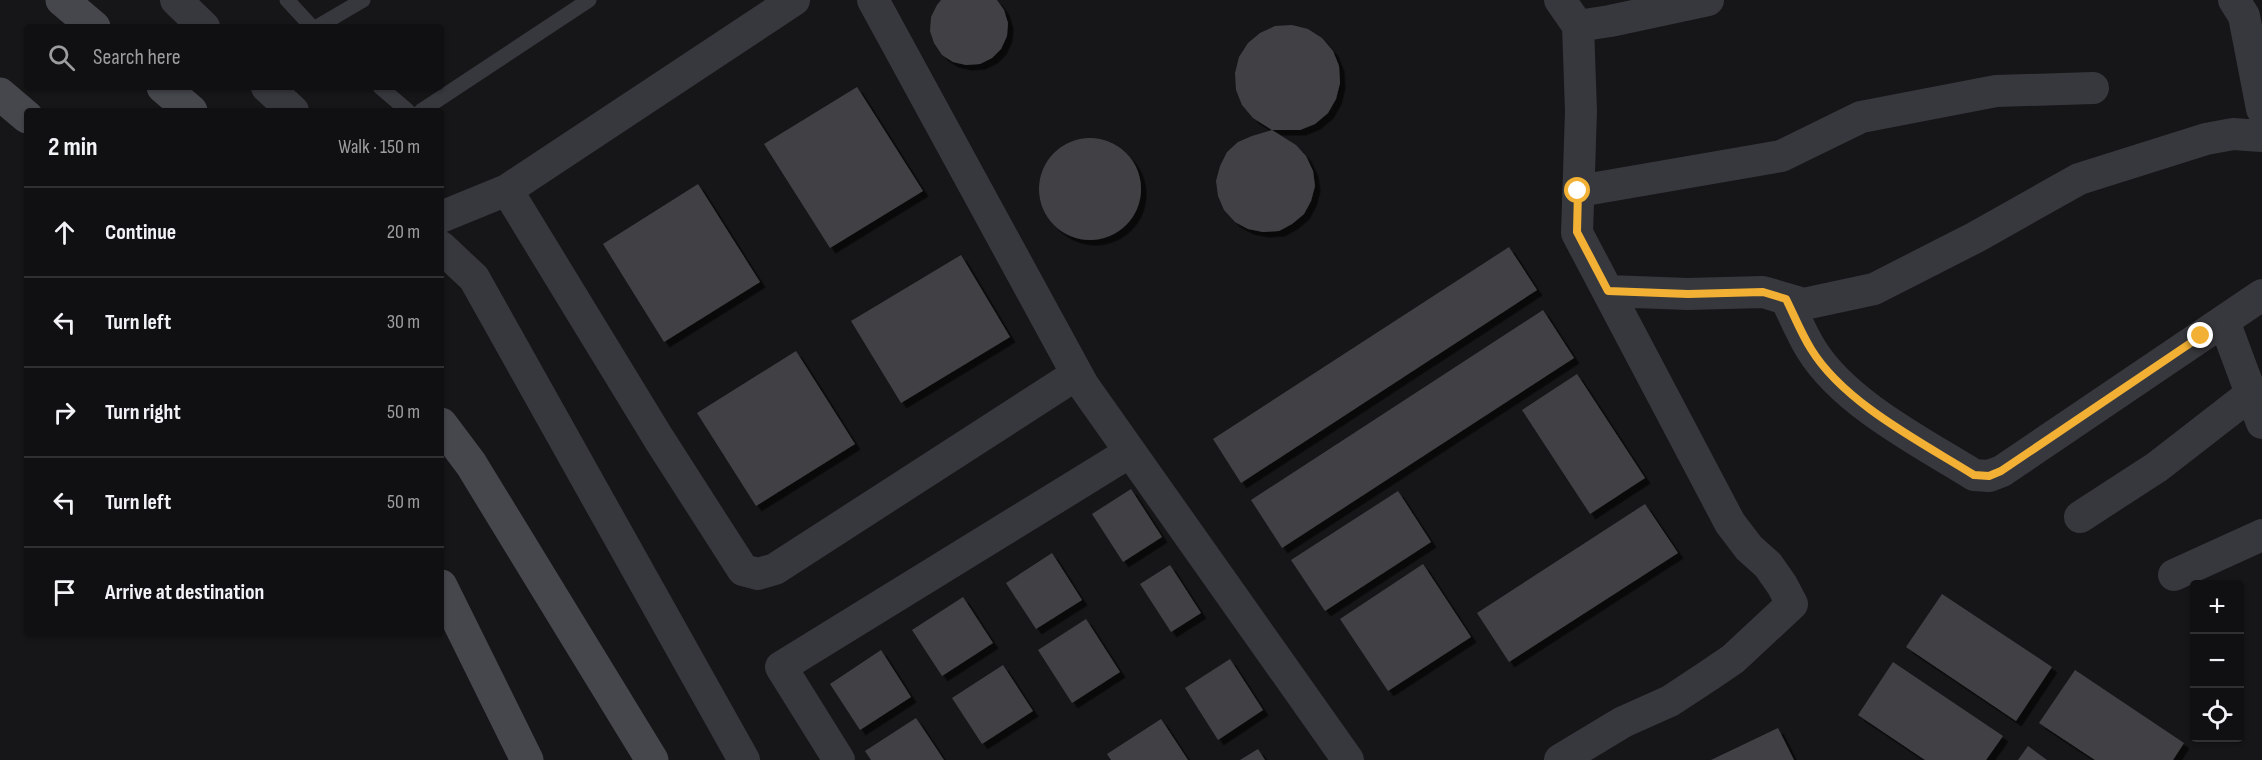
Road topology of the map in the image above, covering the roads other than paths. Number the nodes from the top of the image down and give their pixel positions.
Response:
1 (62, 0) edge
2 (176, 0) edge
3 (287, 0) edge
4 (363, 0) edge
5 (589, 0) edge
6 (794, 0) edge
7 (873, 0) edge
8 (1560, 0) edge
9 (1708, 0) edge
10 (2234, 0) edge
11 (90, 24) edge
12 (201, 24) edge
13 (310, 24) edge
14 (319, 24) edge
15 (1578, 26) junction
16 (2094, 88) dead end
17 (166, 90) edge
18 (270, 90) edge
19 (384, 90) edge
20 (0, 94) edge
21 (188, 108) edge
22 (290, 108) edge
23 (404, 108) edge
24 (426, 108) edge
25 (2262, 109) edge
26 (24, 114) edge
27 (2262, 136) edge
28 (507, 190) junction
29 (1578, 191) junction
30 (444, 216) edge
31 (444, 251) edge
32 (1608, 291) junction
33 (2262, 296) edge
34 (1786, 299) junction
35 (2224, 321) junction
36 (1077, 374) junction
37 (2251, 394) junction
38 (2262, 423) edge
39 (444, 428) edge
40 (1130, 452) junction
41 (2080, 517) dead end
42 (2262, 535) edge
43 (2174, 575) dead end
44 (444, 592) edge
45 (527, 760) edge
46 (652, 760) edge
47 (744, 760) edge
48 (839, 760) edge
49 (1348, 760) edge
50 (1560, 760) edge

1 - 11 street
2 - 12 street
3 - 13 lane
4 - 14 lane
5 - 24 lane
6 - 28 street
7 - 36 street
8 - 15 street
9 - 15 street
10 - 25 street
15 - 29 street
16 - 29 street
17 - 21 street
18 - 22 street
19 - 23 lane
20 - 26 street
27 - 34 street
28 - 30 street
28 - 36 street
29 - 32 street
31 - 47 street
32 - 34 street
32 - 50 street
33 - 35 street
34 - 35 street
35 - 37 street
36 - 40 street
37 - 38 street
37 - 41 street
39 - 46 street
40 - 48 street
40 - 49 street
42 - 43 street
44 - 45 street

